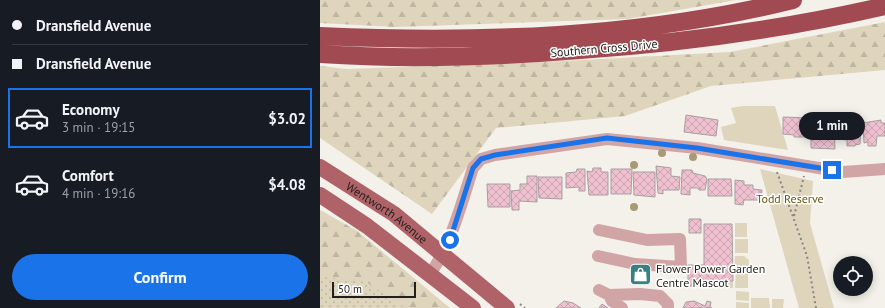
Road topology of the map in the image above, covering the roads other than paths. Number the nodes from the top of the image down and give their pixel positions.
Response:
1 (793, 0) edge
2 (885, 6) edge
3 (320, 36) edge
4 (320, 54) edge
5 (320, 167) edge
6 (885, 170) edge
7 (320, 195) edge
8 (599, 230) dead end
9 (443, 255) junction
10 (598, 256) dead end
11 (431, 274) junction
12 (473, 308) edge
13 (507, 308) edge
14 (622, 308) edge
15 (668, 308) edge

1 - 3 highway, Southern Cross Drive
2 - 4 highway, Southern Cross Drive
5 - 9 main road, Wentworth Avenue
6 - 9 street
7 - 11 main road, Wentworth Avenue
8 - 10 street
9 - 11 street
9 - 13 main road, Wentworth Avenue
11 - 12 main road, Wentworth Avenue
14 - 15 street

